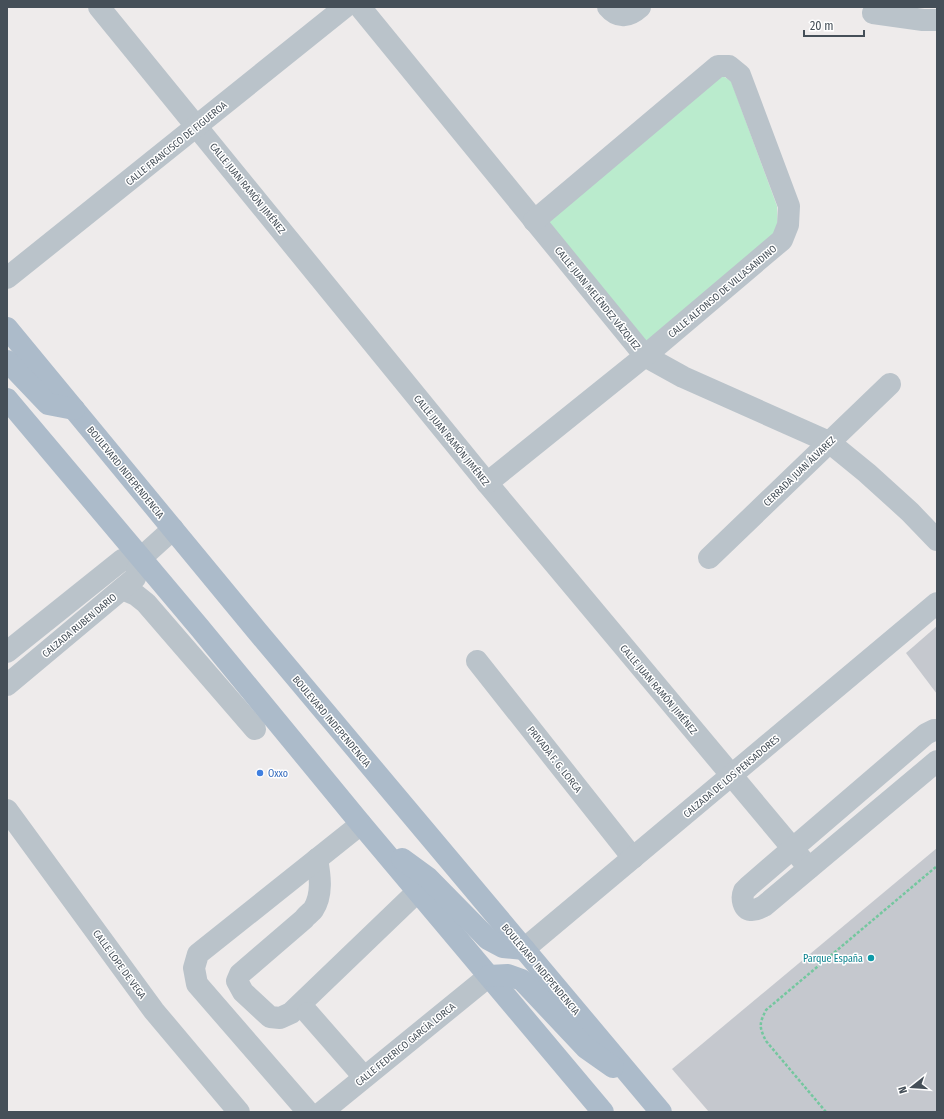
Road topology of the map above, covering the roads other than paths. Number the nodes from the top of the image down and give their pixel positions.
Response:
1 (99, 7) edge
2 (344, 7) edge
3 (360, 7) edge
4 (608, 7) edge
5 (640, 7) edge
6 (873, 13) dead end
7 (937, 20) edge
8 (197, 126) junction
9 (534, 221) junction
10 (7, 278) edge
11 (7, 328) edge
12 (645, 356) junction
13 (7, 361) edge
14 (890, 384) dead end
15 (7, 399) edge
16 (74, 409) junction
17 (830, 442) junction
18 (488, 484) junction
19 (173, 529) junction
20 (937, 540) edge
21 (141, 558) junction
22 (709, 558) dead end
23 (122, 588) junction
24 (937, 603) edge
25 (53, 615) junction
26 (68, 634) junction
27 (7, 652) edge
28 (477, 661) dead end
29 (7, 685) edge
30 (254, 729) dead end
31 (937, 730) edge
32 (937, 762) edge
33 (732, 776) junction
34 (7, 810) edge
35 (368, 831) junction
36 (793, 849) junction
37 (633, 858) junction
38 (317, 859) junction
39 (809, 868) junction
40 (418, 891) junction
41 (524, 949) junction
42 (489, 976) junction
43 (308, 1013) dead end
44 (364, 1077) junction
45 (638, 1085) junction
46 (596, 1108) edge
47 (239, 1112) edge
48 (308, 1112) edge
49 (322, 1112) edge
50 (662, 1112) edge

1 - 8 street, CALLE JUAN RAMÓN JIMÉNEZ
2 - 8 street, CALLE FRANCISCO DE FIGUEROA
3 - 9 street, CALLE JUAN MELÉNDEZ VÁZQUEZ
4 - 5 street
6 - 7 street
8 - 10 street, CALLE FRANCISCO DE FIGUEROA
8 - 18 street, CALLE JUAN RAMÓN JIMÉNEZ
9 - 12 street, CALLE JUAN MELÉNDEZ VÁZQUEZ
9 - 12 street, CALLE ALFONSO DE VILLASANDINO
11 - 16 main road, BOULEVARD INDEPENDENCIA
12 - 17 street, CALLE JUAN MELÉNDEZ VÁZQUEZ
12 - 18 street, CALLE ALFONSO DE VILLASANDINO
13 - 16 main road
14 - 17 street, CERRADA JUAN ÁLVAREZ
15 - 21 main road
16 - 19 main road, BOULEVARD INDEPENDENCIA
17 - 20 street, CALLE JUAN MELÉNDEZ VÁZQUEZ
17 - 22 street, CERRADA JUAN ÁLVAREZ
18 - 33 street, CALLE JUAN RAMÓN JIMÉNEZ
19 - 21 street
19 - 41 main road, BOULEVARD INDEPENDENCIA
21 - 23 street, CALZADA RUBEN DARIO
21 - 25 street
21 - 35 main road
23 - 26 street, CALZADA RUBEN DARIO
23 - 30 street
24 - 33 street, CALZADA DE LOS PENSADORES
25 - 26 street
25 - 27 street
26 - 29 street, CALZADA RUBEN DARIO
28 - 37 street, PRIVADA F. G. LORCA
31 - 36 street
32 - 39 street
33 - 36 street, CALLE JUAN RAMÓN JIMÉNEZ
33 - 37 street, CALZADA DE LOS PENSADORES
34 - 47 street, CALLE LOPE DE VEGA
35 - 38 street
35 - 40 main road
35 - 41 main road
36 - 39 street, CALLE JUAN RAMÓN JIMÉNEZ
36 - 39 street
37 - 41 street, CALZADA DE LOS PENSADORES
38 - 40 street
38 - 48 street
40 - 42 main road
41 - 45 main road, BOULEVARD INDEPENDENCIA
42 - 44 street, CALLE FEDERICO GARCÍA LORCA
42 - 45 main road
42 - 46 main road
43 - 44 street
44 - 49 street, CALLE FEDERICO GARCÍA LORCA
45 - 50 main road, BOULEVARD INDEPENDENCIA

